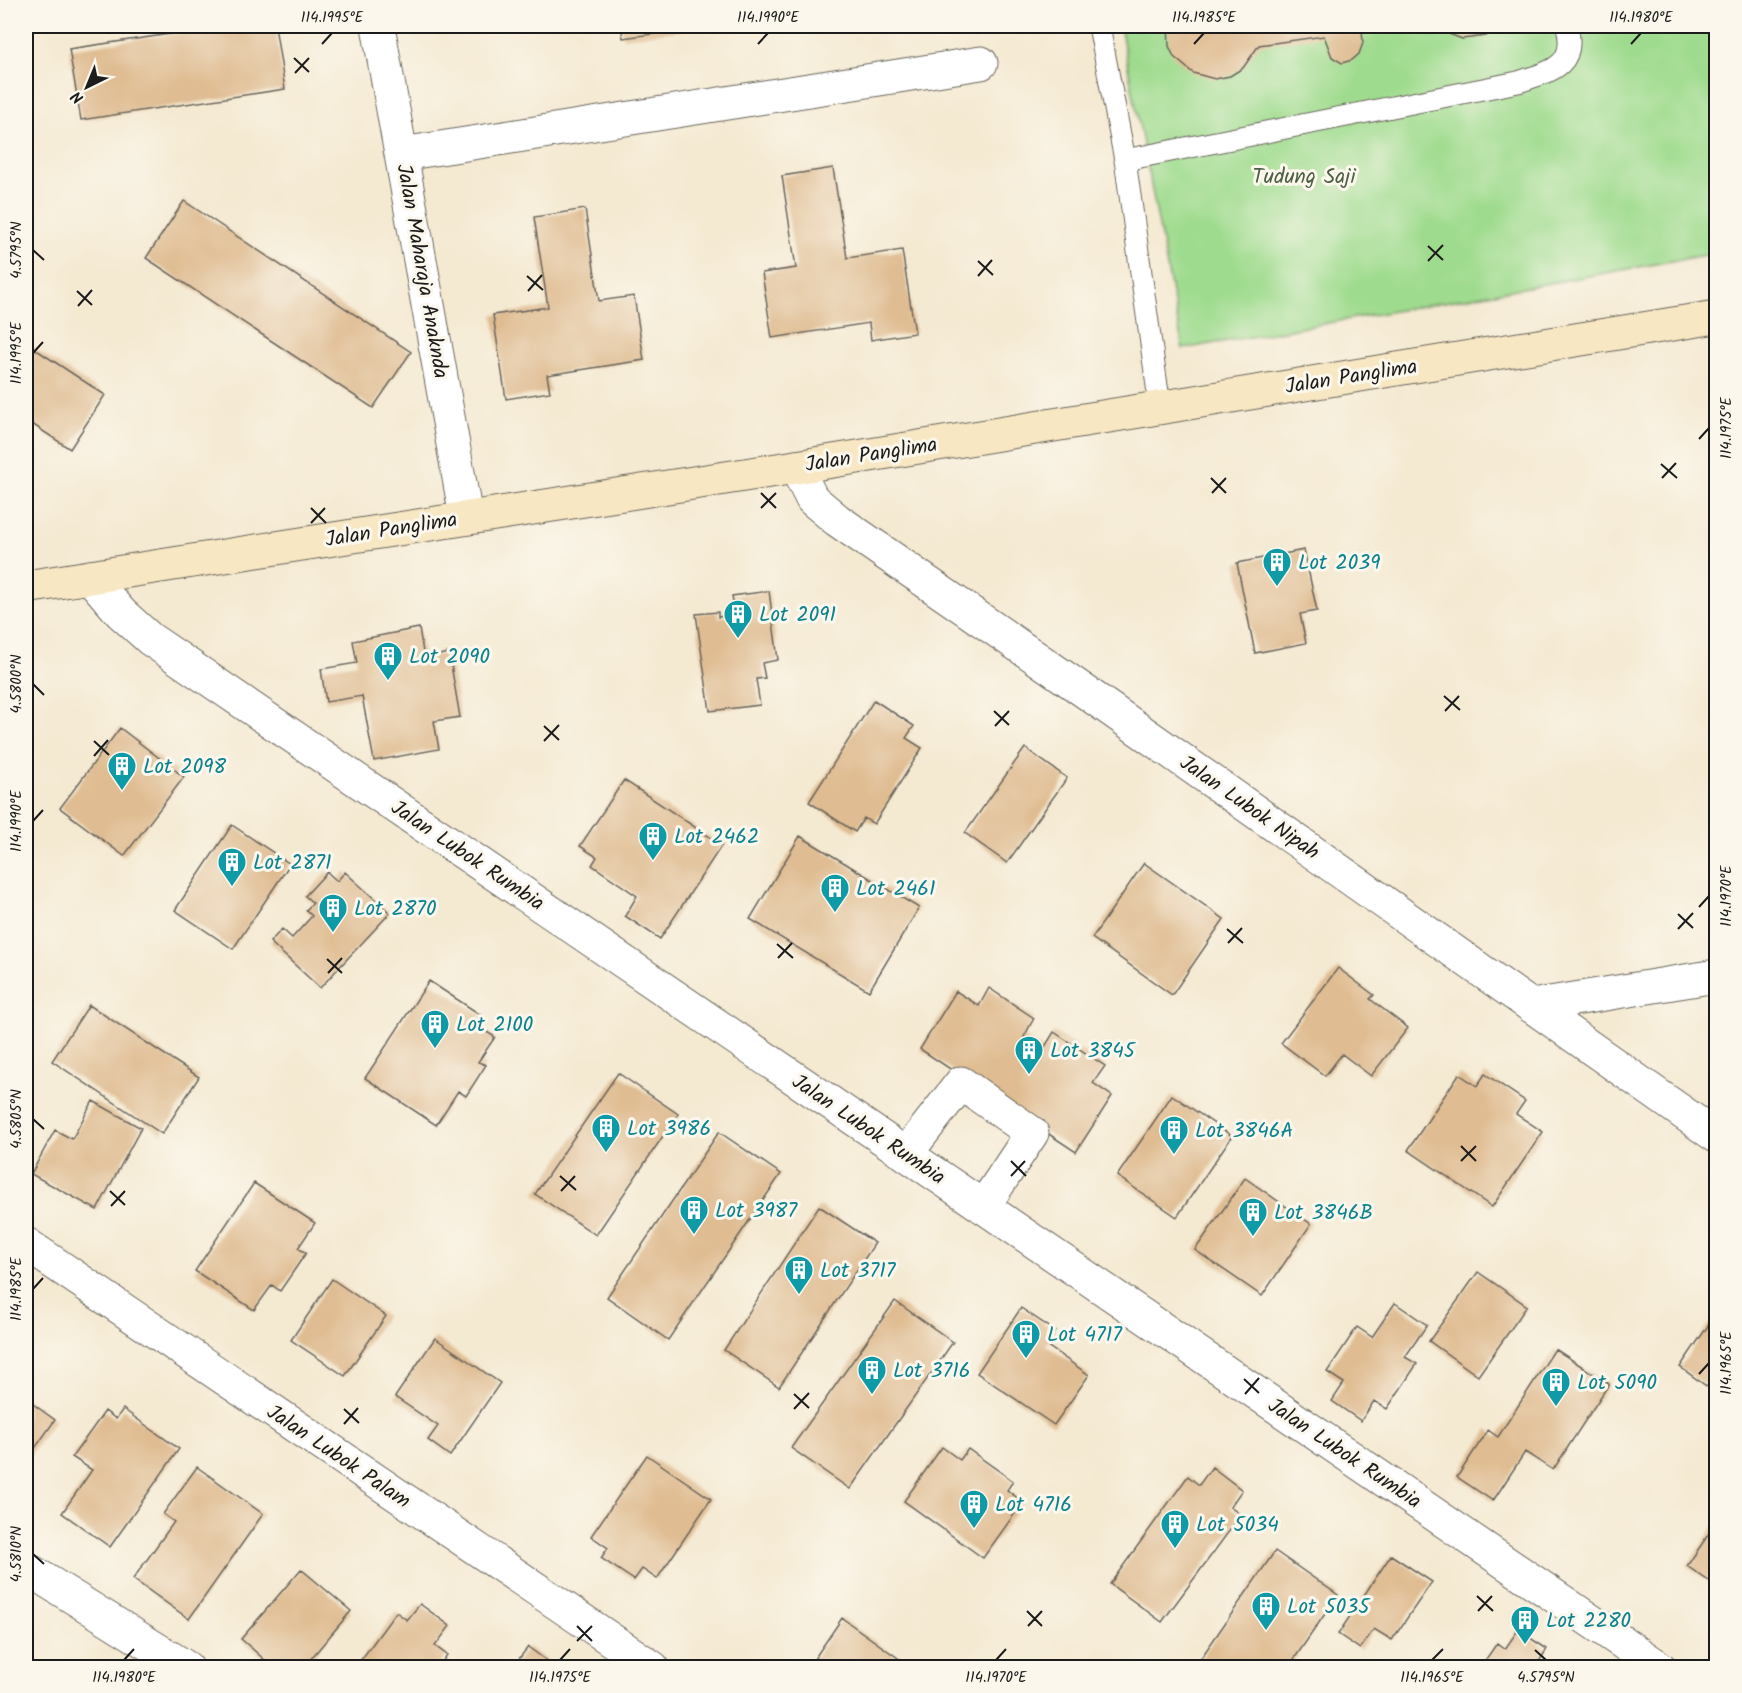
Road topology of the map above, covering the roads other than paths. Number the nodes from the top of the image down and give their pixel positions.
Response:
1 (378, 26) edge
2 (1099, 26) edge
3 (1567, 26) edge
4 (981, 63) dead end
5 (402, 154) junction
6 (1125, 160) junction
7 (1716, 317) edge
8 (1160, 407) junction
9 (796, 467) junction
10 (466, 517) junction
11 (90, 577) junction
12 (26, 587) edge
13 (1716, 976) edge
14 (1531, 1006) junction
15 (1716, 1136) edge
16 (906, 1155) junction
17 (983, 1207) junction
18 (26, 1244) edge
19 (26, 1568) edge
20 (187, 1668) edge
21 (653, 1668) edge
22 (1660, 1668) edge

1 - 5 street, Jalan Maharaja Anaknda
2 - 6 lane
3 - 6 lane
4 - 5 street
5 - 10 street, Jalan Maharaja Anaknda
6 - 8 lane
7 - 8 main road, Jalan Panglima
8 - 9 main road, Jalan Panglima
9 - 10 main road, Jalan Panglima
9 - 14 street, Jalan Lubok Nipah
10 - 11 main road, Jalan Panglima
11 - 12 main road, Jalan Panglima
11 - 16 street, Jalan Lubok Rumbia
13 - 14 street
14 - 15 street, Jalan Lubok Nipah
16 - 17 street, Jalan Lubok Rumbia
16 - 17 street
17 - 22 street, Jalan Lubok Rumbia
18 - 21 street, Jalan Lubok Palam
19 - 20 street

